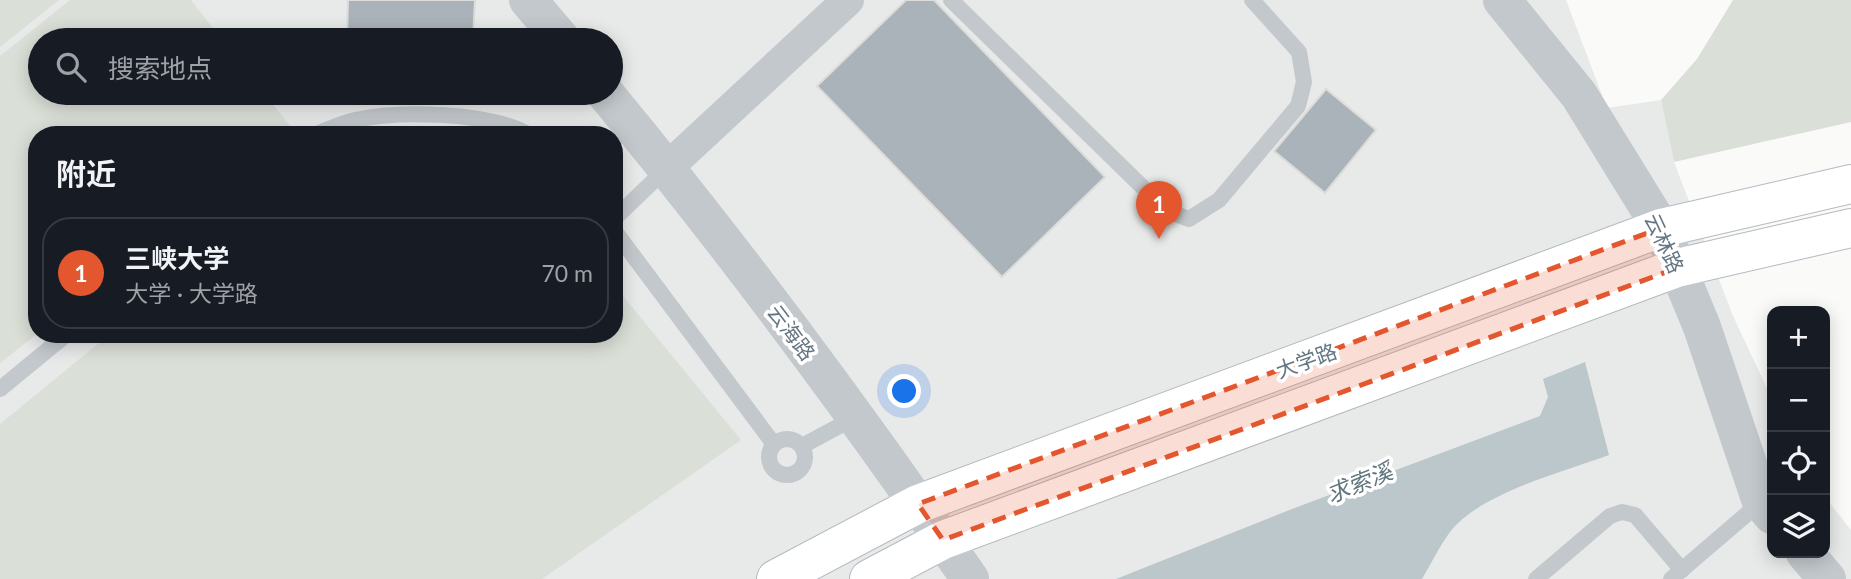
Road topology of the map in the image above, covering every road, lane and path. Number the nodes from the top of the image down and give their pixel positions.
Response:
1 (528, 0) edge
2 (848, 0) edge
3 (951, 0) edge
4 (1252, 0) edge
5 (1502, 0) edge
6 (552, 28) edge
7 (615, 105) edge
8 (339, 126) edge
9 (508, 126) edge
10 (667, 168) junction
11 (1851, 184) edge
12 (623, 210) edge
13 (1661, 228) junction
14 (1851, 228) edge
15 (623, 242) edge
16 (1677, 268) junction
17 (56, 343) edge
18 (0, 389) edge
19 (856, 417) junction
20 (773, 443) junction
21 (802, 446) junction
22 (918, 504) junction
23 (1767, 508) edge
24 (943, 540) junction
25 (1809, 558) edge
26 (1676, 575) edge
27 (776, 579) edge
28 (869, 579) edge
29 (970, 579) edge
30 (1536, 579) edge
31 (1827, 579) edge

1 - 6 street
2 - 10 street
3 - 4 lane
5 - 13 street, 云林路
7 - 10 street, 云海路
8 - 9 lane
10 - 12 lane
10 - 19 street, 云海路
11 - 13 main road, 大学路
13 - 16 street, 云林路
13 - 22 main road, 大学路
14 - 16 main road, 大学路
15 - 20 lane
16 - 23 street, 云林路
16 - 24 main road, 大学路
17 - 18 lane
19 - 21 lane
19 - 22 street, 云海路
20 - 21 lane
20 - 21 lane
22 - 24 street, 云海路
22 - 27 main road, 大学路
23 - 26 lane
24 - 28 main road, 大学路
24 - 29 street, 云海路
25 - 31 street
26 - 30 lane

